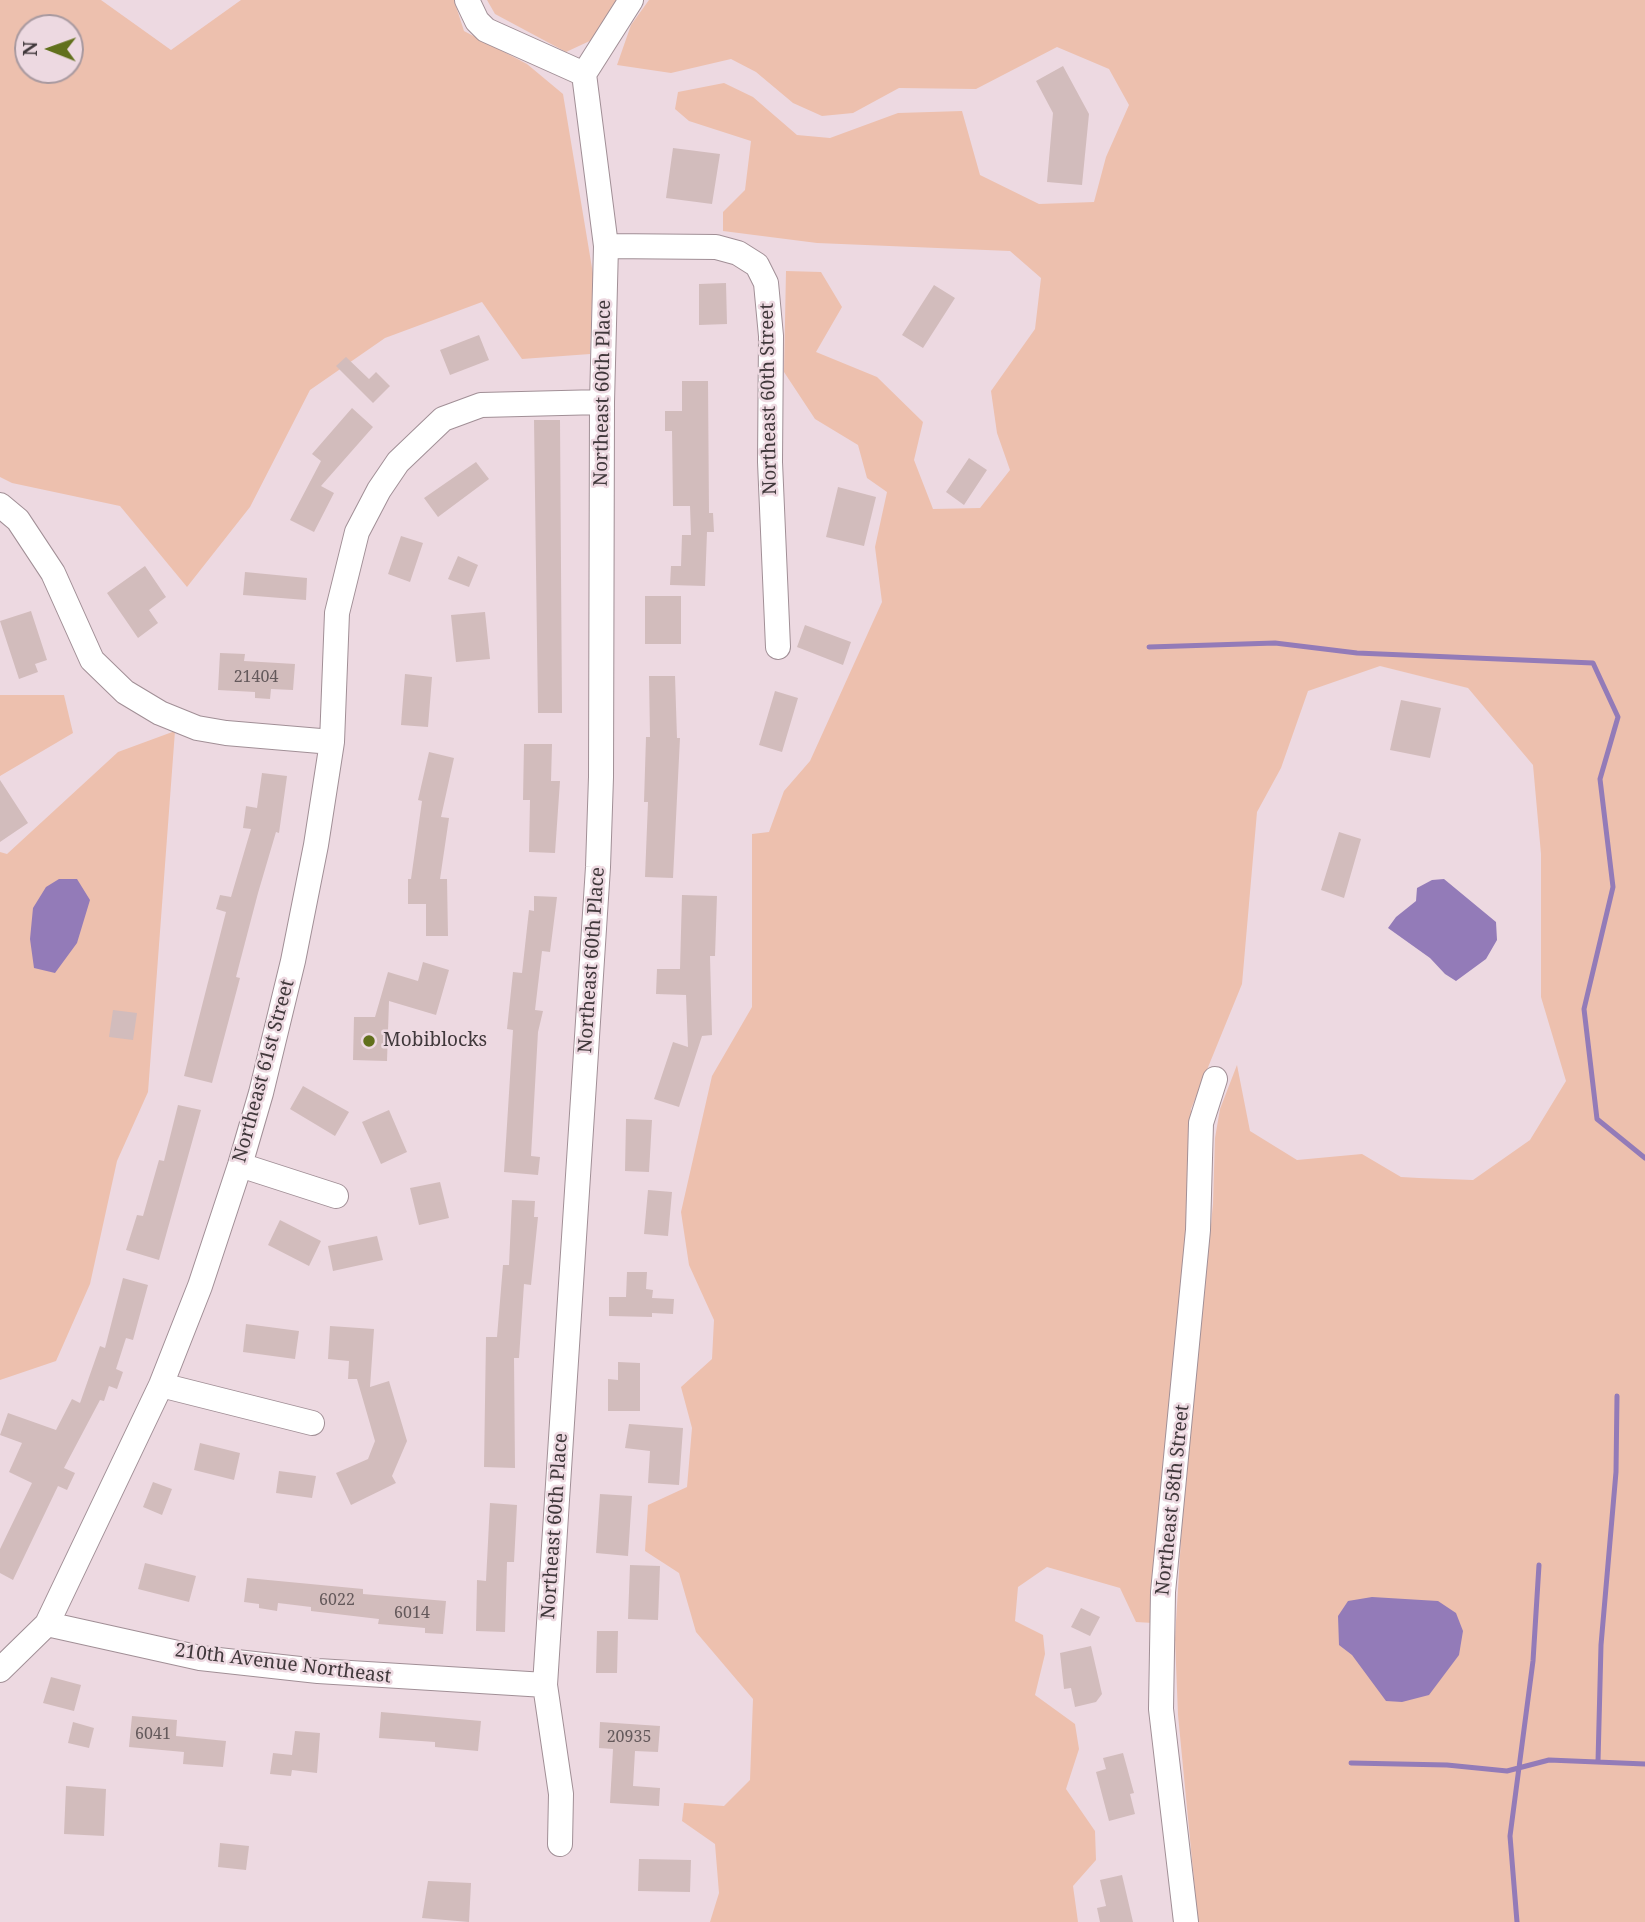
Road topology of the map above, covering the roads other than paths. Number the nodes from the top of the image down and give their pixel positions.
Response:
1 (631, 0) edge
2 (472, 10) edge
3 (584, 74) junction
4 (607, 246) junction
5 (602, 402) junction
6 (0, 505) edge
7 (778, 647) dead end
8 (332, 742) junction
9 (1215, 1079) dead end
10 (240, 1165) junction
11 (336, 1196) dead end
12 (161, 1385) junction
13 (312, 1423) dead end
14 (47, 1625) junction
15 (0, 1670) edge
16 (545, 1685) junction
17 (560, 1844) dead end
18 (1186, 1922) edge

1 - 3 street
2 - 3 street
3 - 4 street, Northeast 60th Place
4 - 5 street, Northeast 60th Place
4 - 7 street, Northeast 60th Street
5 - 8 street, Northeast 61st Street
5 - 16 street, Northeast 60th Place
6 - 8 street
8 - 10 street, Northeast 61st Street
9 - 18 street, Northeast 58th Street
10 - 11 street
10 - 12 street, Northeast 61st Street
12 - 13 street
12 - 14 street, Northeast 61st Street
14 - 15 street
14 - 16 street, 210th Avenue Northeast
16 - 17 street, Northeast 60th Place

